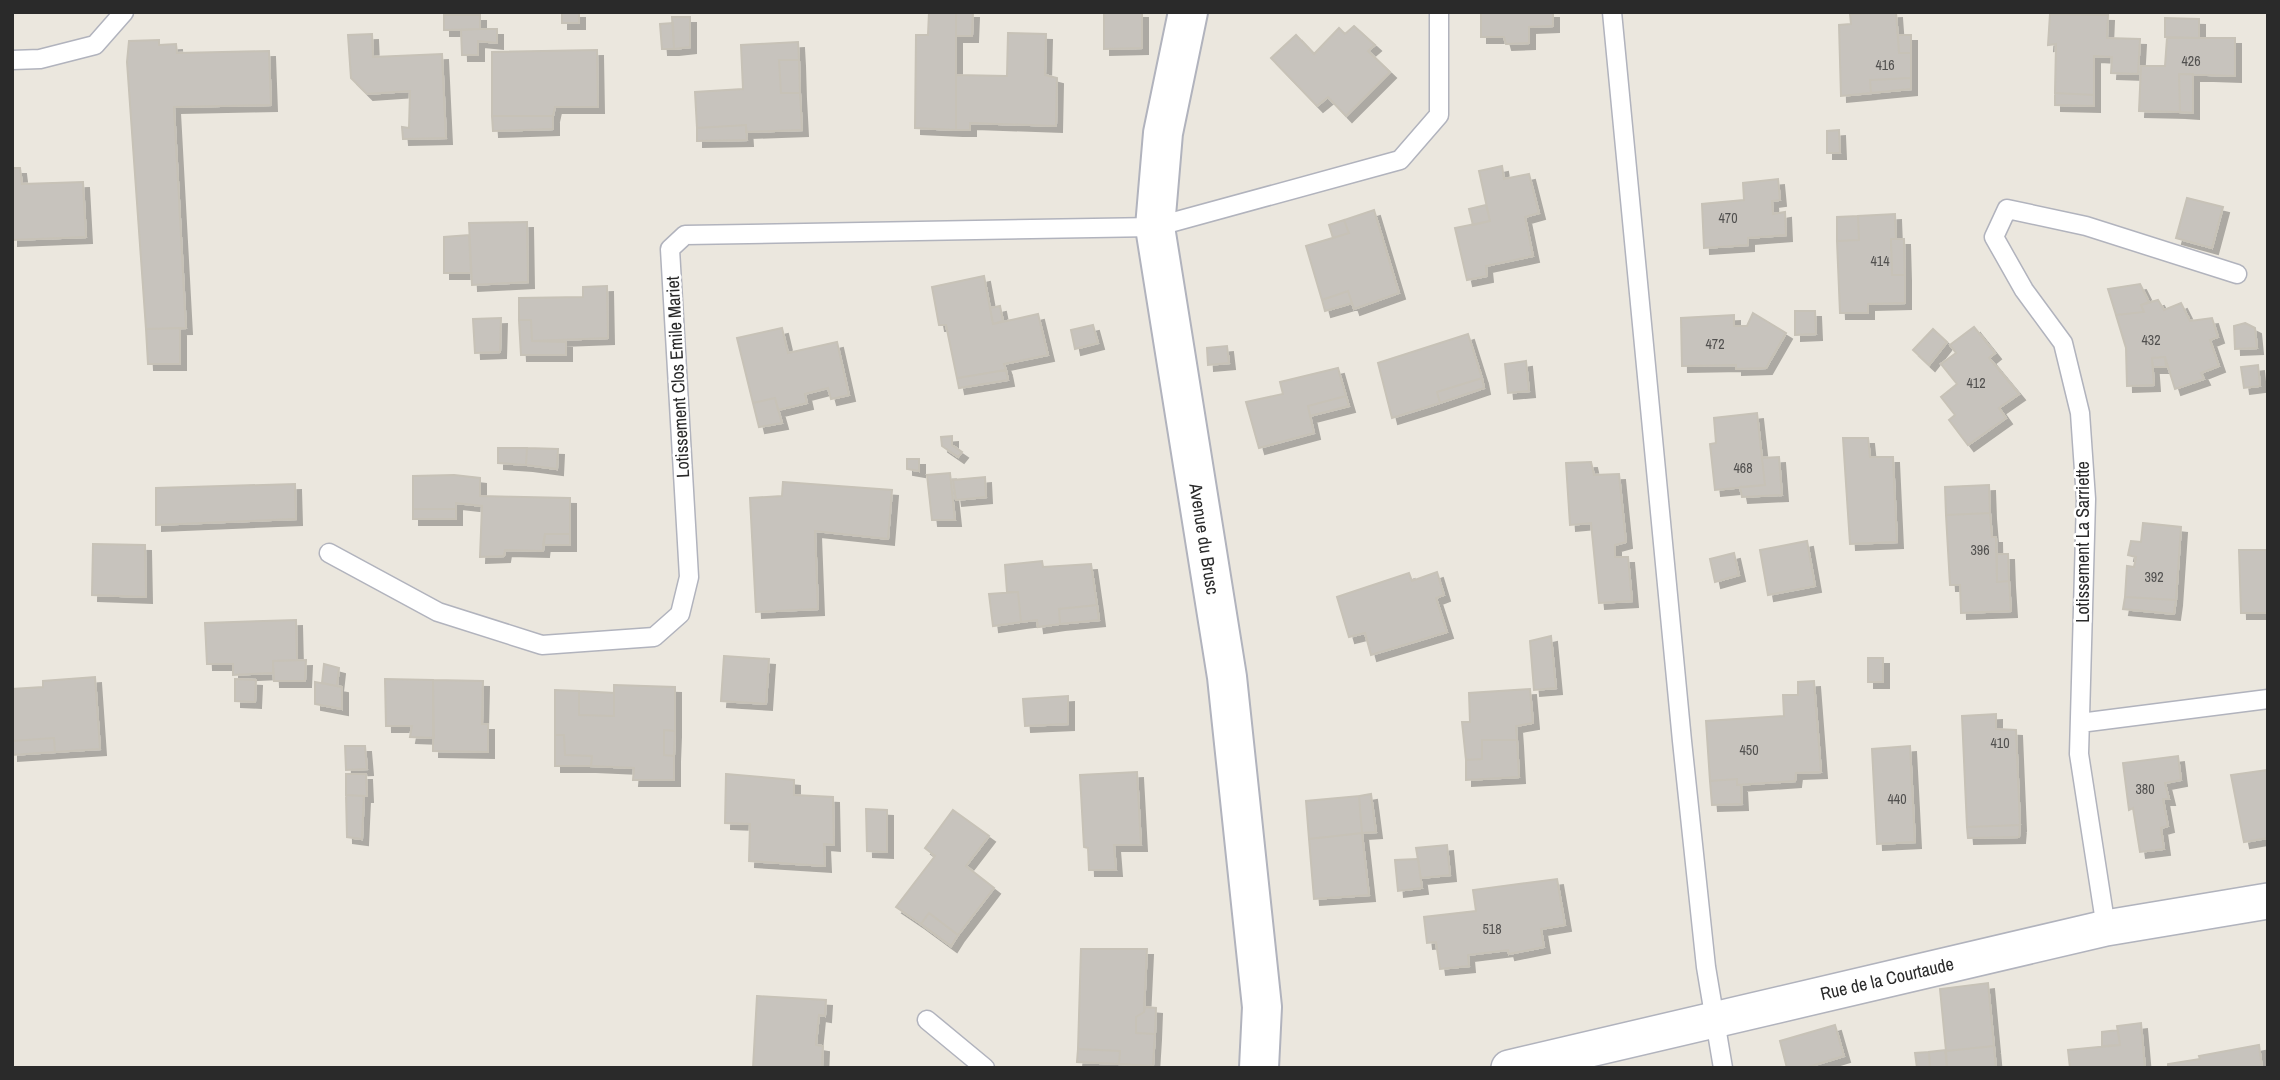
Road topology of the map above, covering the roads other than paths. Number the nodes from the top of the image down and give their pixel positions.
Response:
1 (124, 12) edge
2 (1188, 12) edge
3 (1439, 12) edge
4 (1612, 12) edge
5 (12, 60) edge
6 (1155, 227) junction
7 (2237, 274) dead end
8 (330, 553) dead end
9 (2268, 699) edge
10 (2080, 723) junction
11 (2268, 901) edge
12 (2106, 928) junction
13 (1714, 1019) junction
14 (927, 1020) dead end
15 (985, 1068) edge
16 (1259, 1068) edge
17 (1509, 1068) edge
18 (1723, 1068) edge

1 - 5 lane
2 - 6 street, Avenue du Brusc
3 - 6 lane
4 - 13 lane
6 - 8 lane, Lotissement Clos Emile Mariet
6 - 16 street, Avenue du Brusc
7 - 10 lane, Lotissement La Sarriette
9 - 10 lane
10 - 12 lane, Lotissement La Sarriette
11 - 12 street, Rue de la Courtaude
12 - 13 street, Rue de la Courtaude
13 - 17 street, Rue de la Courtaude
13 - 18 lane
14 - 15 lane

